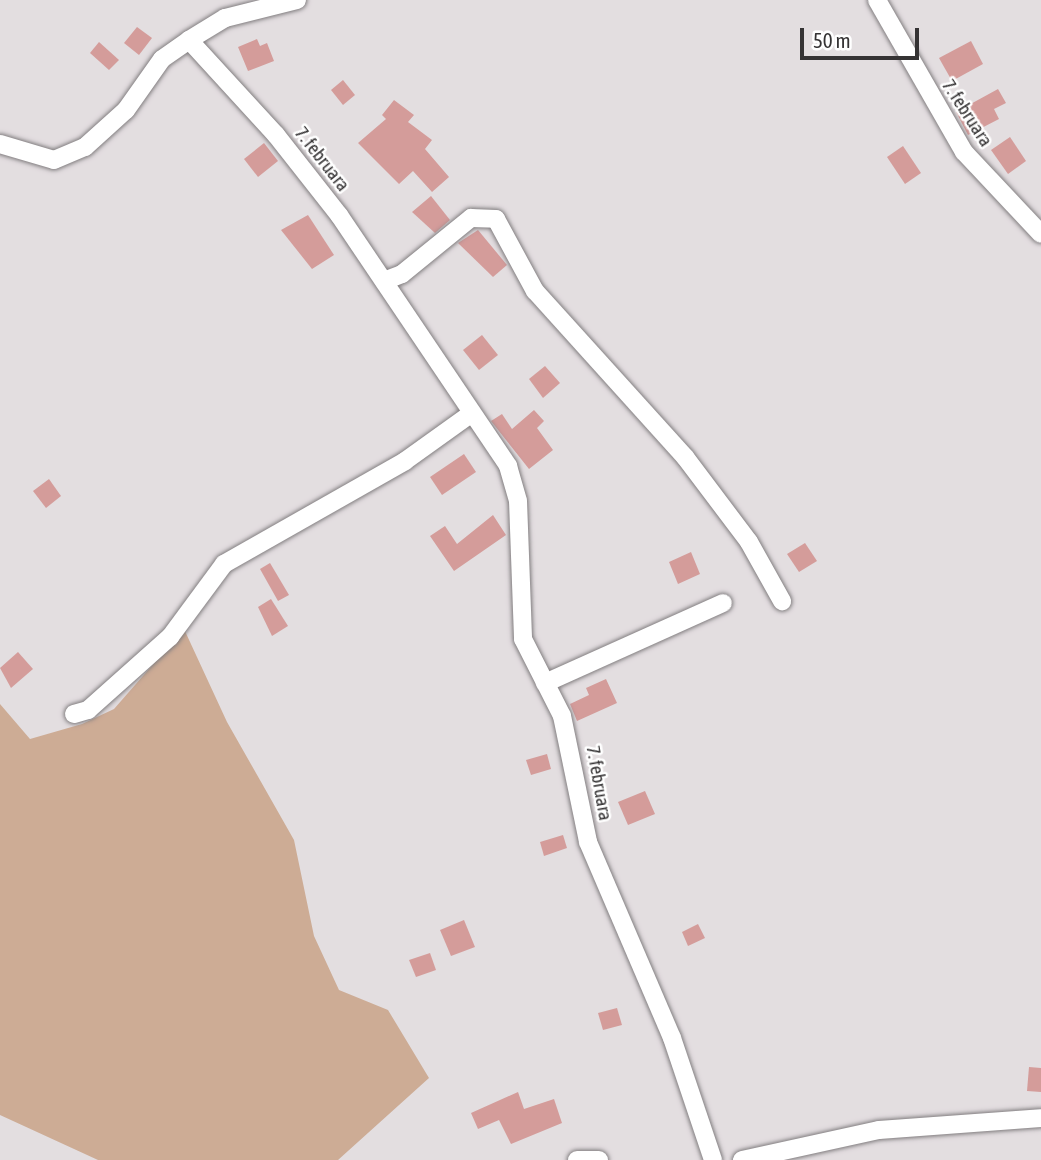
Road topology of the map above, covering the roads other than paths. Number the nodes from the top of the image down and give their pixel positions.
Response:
1 (297, 0) edge
2 (877, 0) edge
3 (189, 40) junction
4 (0, 144) edge
5 (1041, 234) edge
6 (383, 281) junction
7 (472, 413) junction
8 (782, 601) dead end
9 (723, 603) dead end
10 (545, 683) junction
11 (74, 714) dead end
12 (1041, 1118) edge
13 (577, 1160) edge
14 (599, 1160) edge
15 (713, 1160) edge
16 (743, 1160) edge

1 - 3 street
2 - 5 street, 7. februara
3 - 4 street
3 - 6 street, 7. februara
6 - 7 street, 7. februara
6 - 8 street
7 - 10 street, 7. februara
7 - 11 street
9 - 10 street
10 - 15 street, 7. februara
12 - 16 street
13 - 14 street

